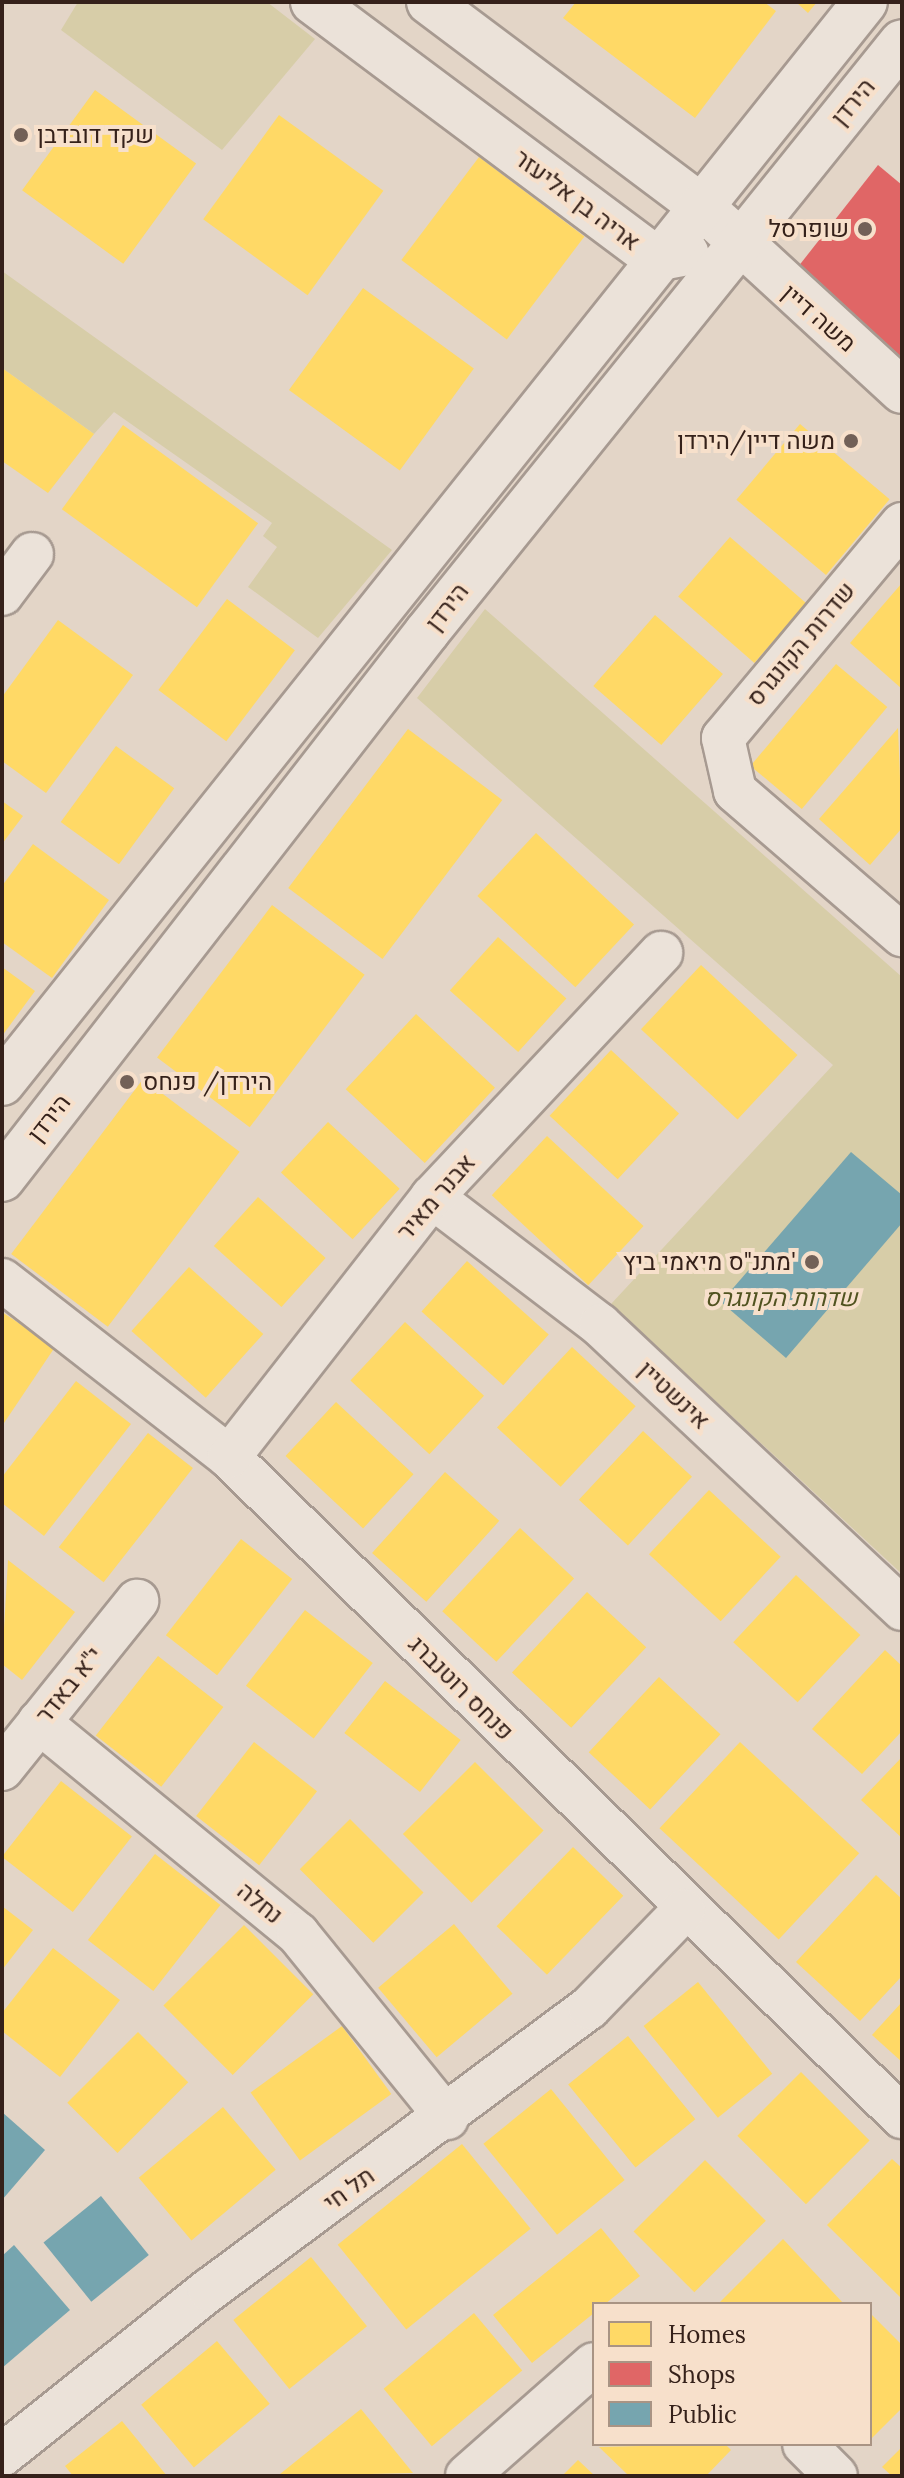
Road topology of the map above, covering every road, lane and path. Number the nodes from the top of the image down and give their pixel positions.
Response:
1 (313, 2) edge
2 (429, 2) edge
3 (865, 2) edge
4 (902, 42) edge
5 (701, 206) junction
6 (735, 244) junction
7 (656, 259) junction
8 (902, 391) edge
9 (902, 524) edge
10 (32, 554) dead end
11 (2, 594) edge
12 (902, 935) edge
13 (661, 953) dead end
14 (2, 1083) edge
15 (2, 1179) edge
16 (432, 1197) junction
17 (2, 1280) edge
18 (229, 1457) junction
19 (137, 1601) dead end
20 (902, 1609) edge
21 (39, 1722) junction
22 (2, 1769) edge
23 (684, 1910) junction
24 (902, 2117) edge
25 (447, 2118) junction
26 (592, 2366) edge
27 (806, 2446) edge
28 (2, 2455) edge
29 (467, 2476) edge
30 (836, 2476) edge

1 - 7 street, אריה בן אליעזר
2 - 5 street
3 - 5 street
4 - 6 street, הירדן
5 - 6 street
5 - 7 street
6 - 7 street, אריה בן אליעזר
6 - 8 street, משה דיין
6 - 15 street, הירדן
7 - 14 street
9 - 12 street, שדרות הקונגרס
10 - 11 street
13 - 16 street, אבנר מאיר
16 - 18 street, אבנר מאיר
16 - 20 street, אינשטיין
17 - 18 street, פנחס רוטנברג
18 - 23 street, פנחס רוטנברג
19 - 21 street, י"א באדר
21 - 22 street, י"א באדר
21 - 25 street, נחלה
23 - 24 street, פנחס רוטנברג
23 - 25 street, תל חי
25 - 28 street, תל חי
26 - 29 street
27 - 30 street

